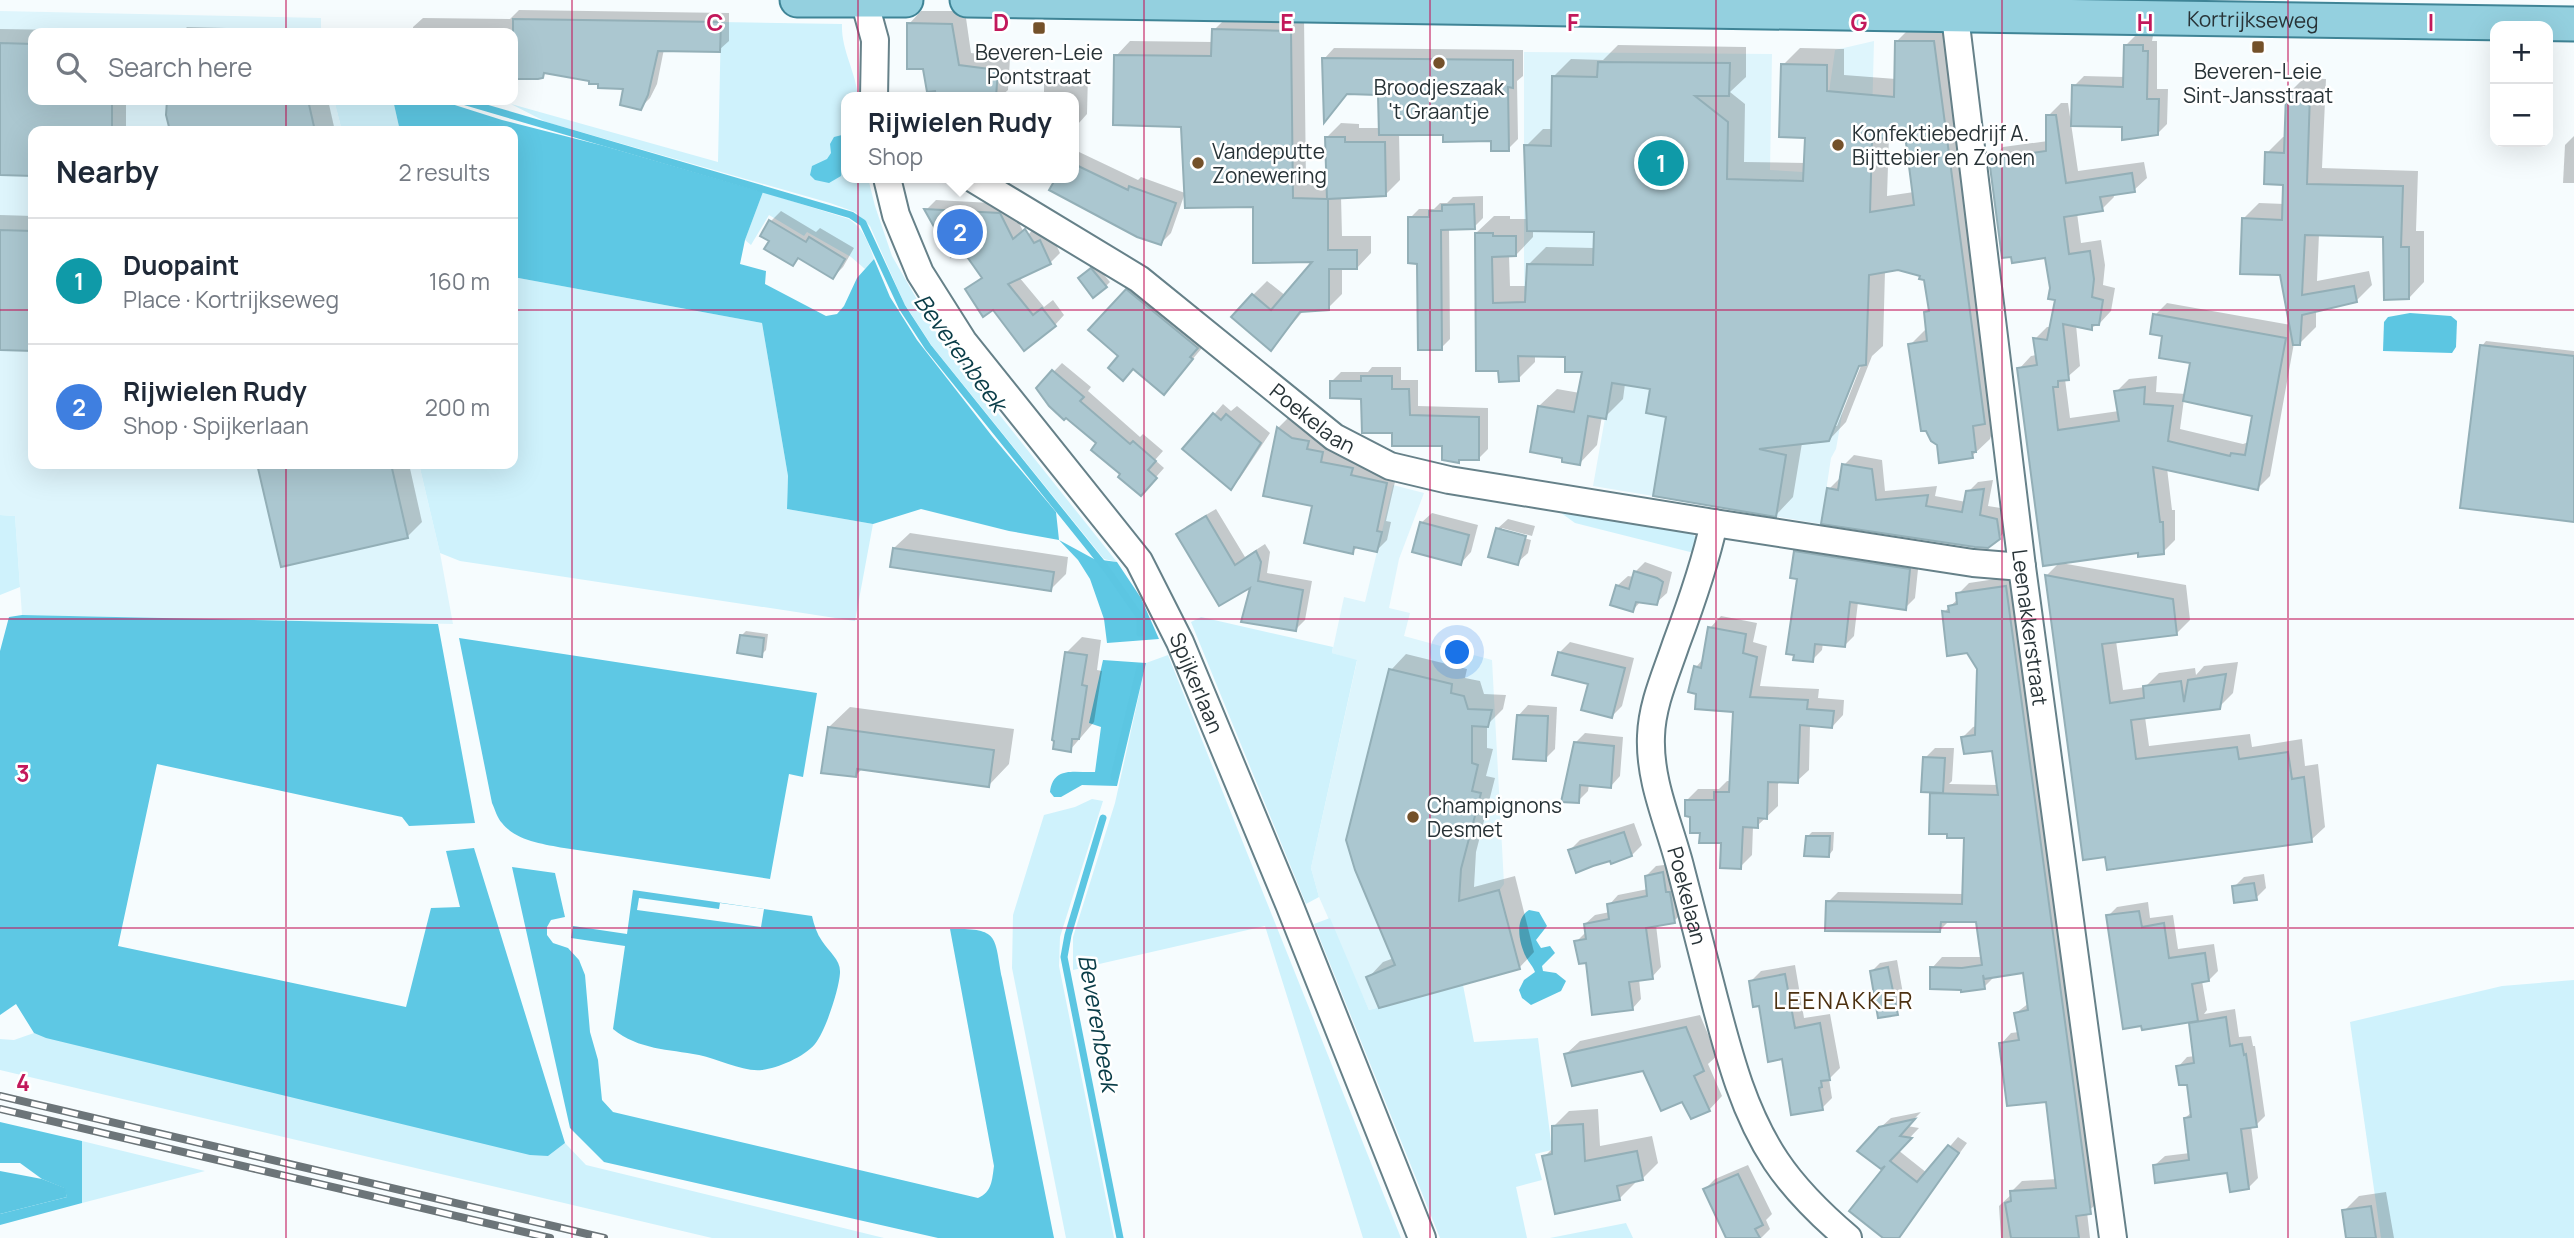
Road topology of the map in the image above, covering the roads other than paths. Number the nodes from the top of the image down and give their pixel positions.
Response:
1 (797, 0) edge
2 (906, 0) edge
3 (967, 0) edge
4 (864, 1) edge
5 (1955, 8) edge
6 (2574, 24) edge
7 (874, 92) edge
8 (888, 183) edge
9 (980, 183) edge
10 (1714, 523) junction
11 (2022, 567) junction
12 (1422, 1238) edge
13 (1848, 1238) edge
14 (2113, 1238) edge

1 - 4 main road
2 - 4 main road
3 - 5 main road, Kortrijkseweg
4 - 7 street
5 - 6 main road, Kortrijkseweg
5 - 11 street, Leenakkerstraat
8 - 12 street, Spijkerlaan
9 - 10 street, Poekelaan
10 - 11 street, Poekelaan
10 - 13 street, Poekelaan
11 - 14 street, Leenakkerstraat

